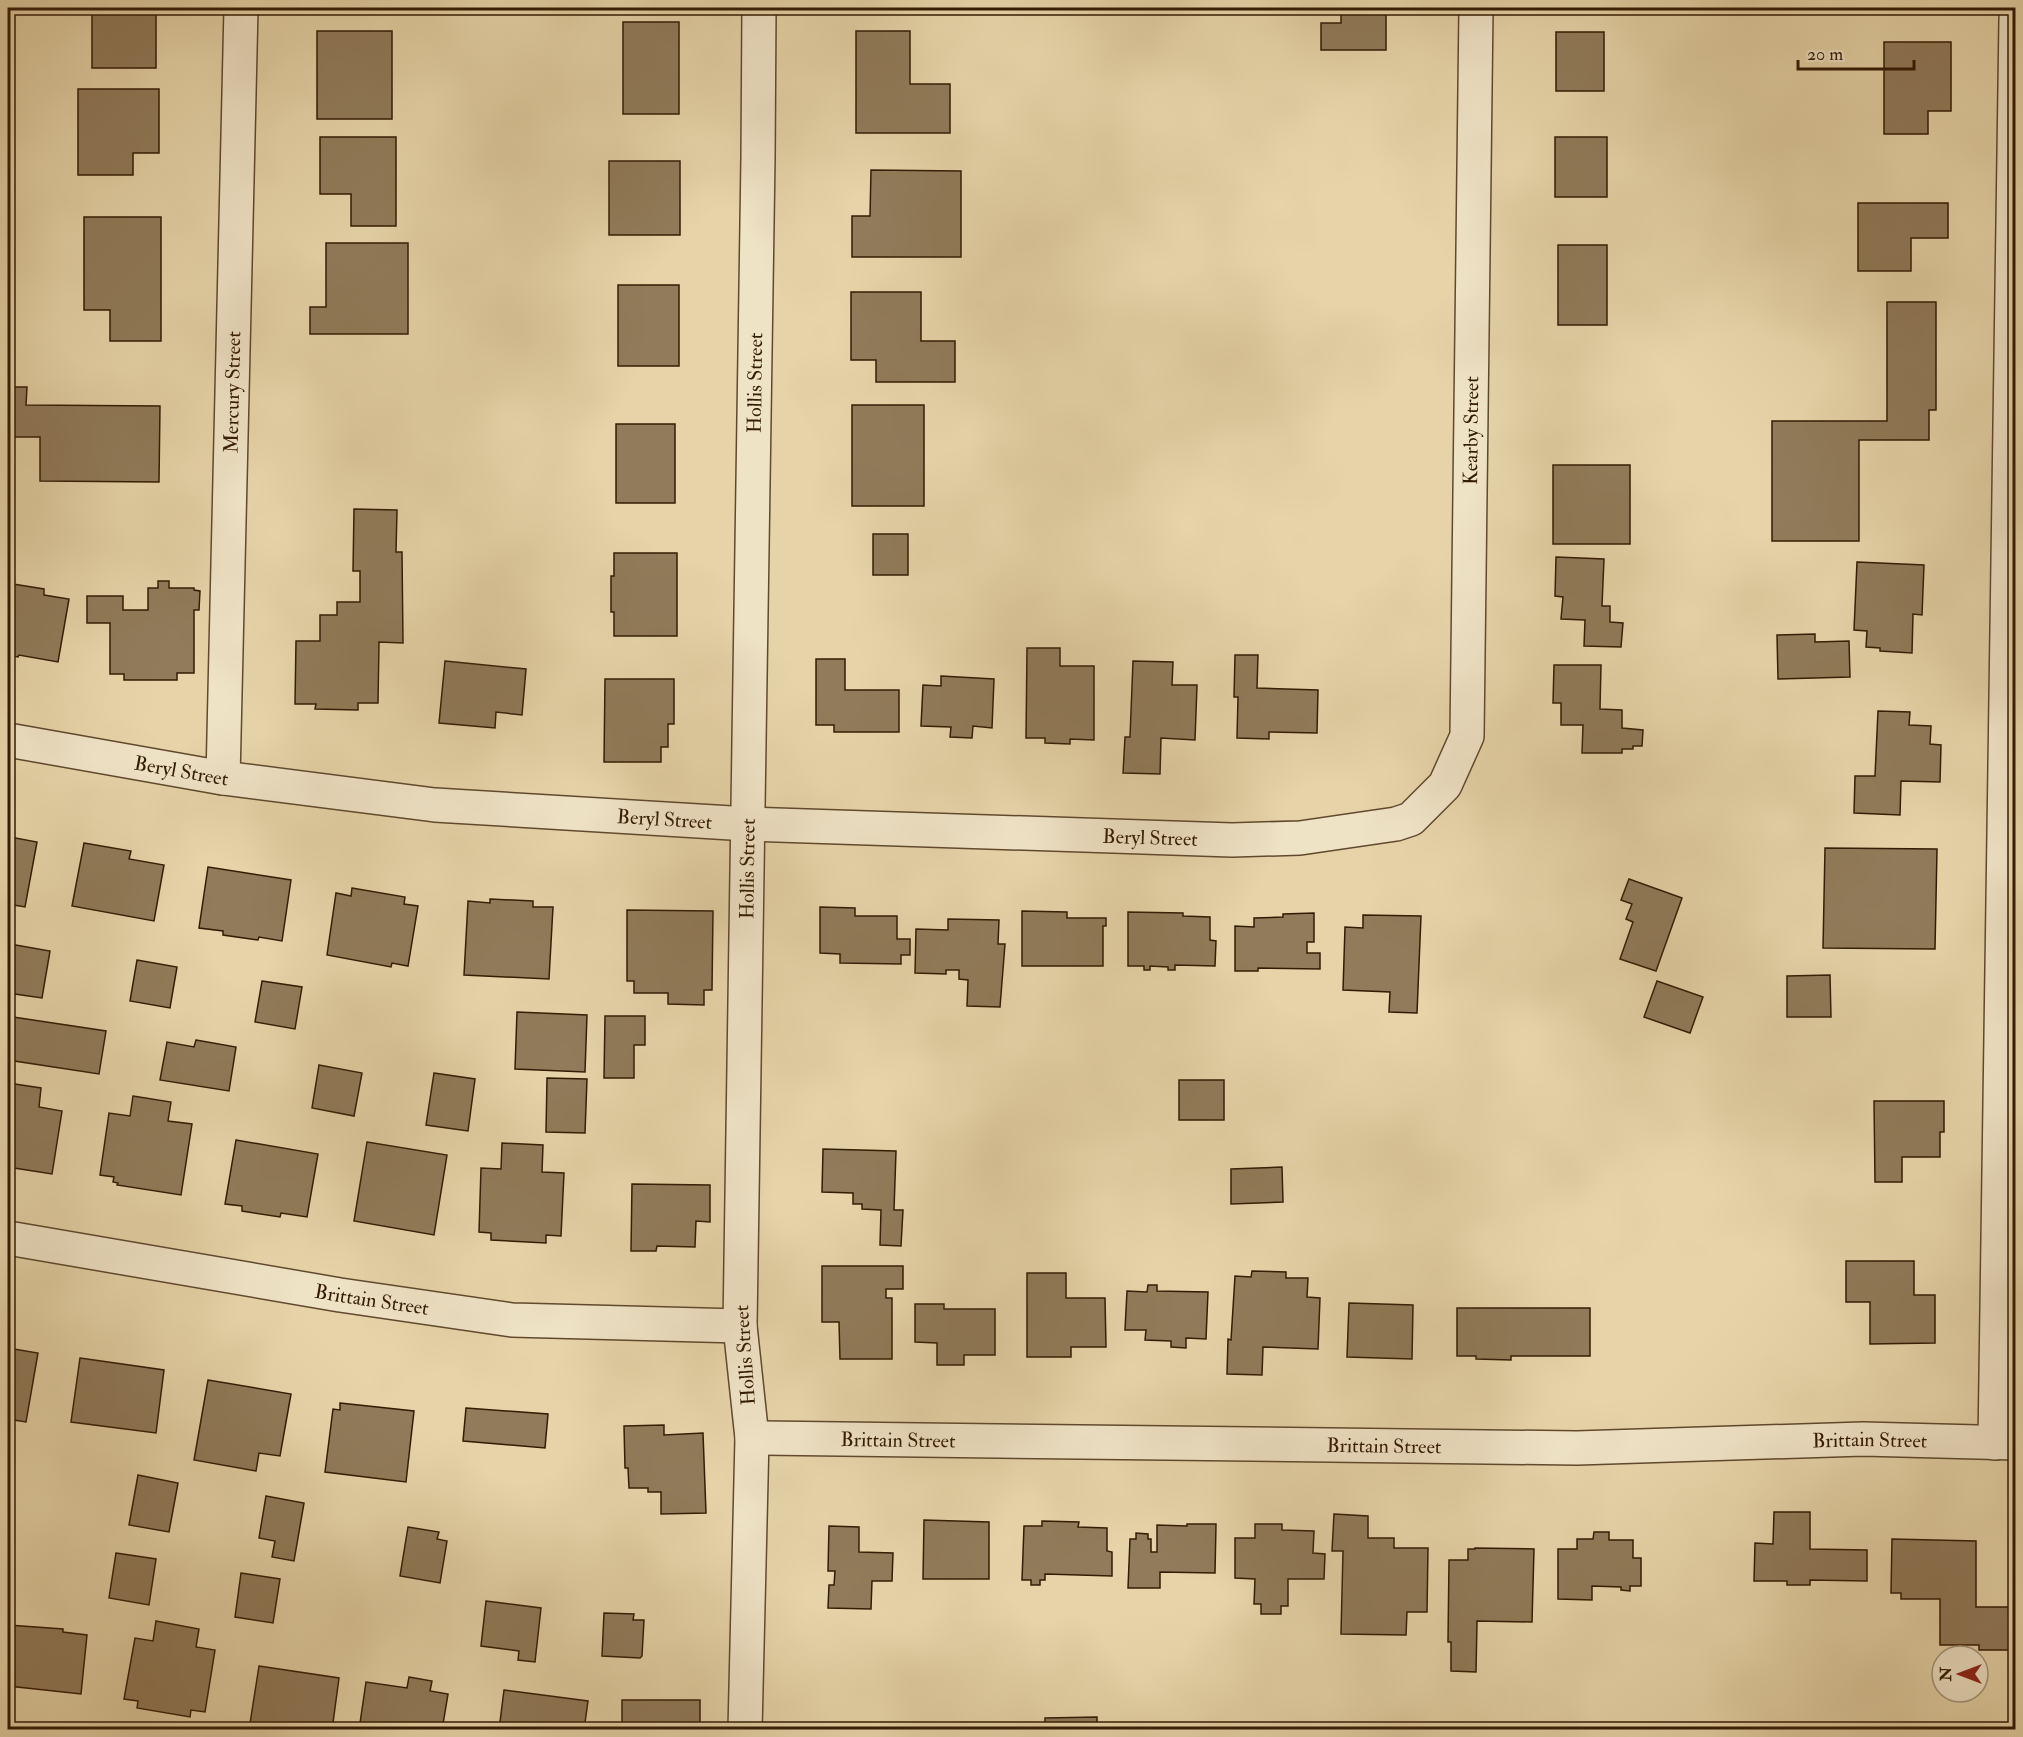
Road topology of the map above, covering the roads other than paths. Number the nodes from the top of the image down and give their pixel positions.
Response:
1 (241, 8) edge
2 (759, 8) edge
3 (1476, 8) edge
4 (2016, 20) edge
5 (8, 740) edge
6 (223, 778) junction
7 (748, 824) junction
8 (1396, 824) joint
9 (8, 1238) edge
10 (740, 1326) junction
11 (752, 1438) junction
12 (2005, 1443) edge
13 (745, 1730) edge

1 - 6 street, Mercury Street
2 - 7 street, Hollis Street
3 - 8 street, Kearby Street
4 - 12 street
5 - 6 street, Beryl Street
6 - 7 street, Beryl Street
7 - 8 street, Beryl Street
7 - 10 street, Hollis Street
9 - 10 street, Brittain Street
10 - 11 street, Hollis Street
11 - 12 street, Brittain Street
11 - 13 street, Hollis Street

